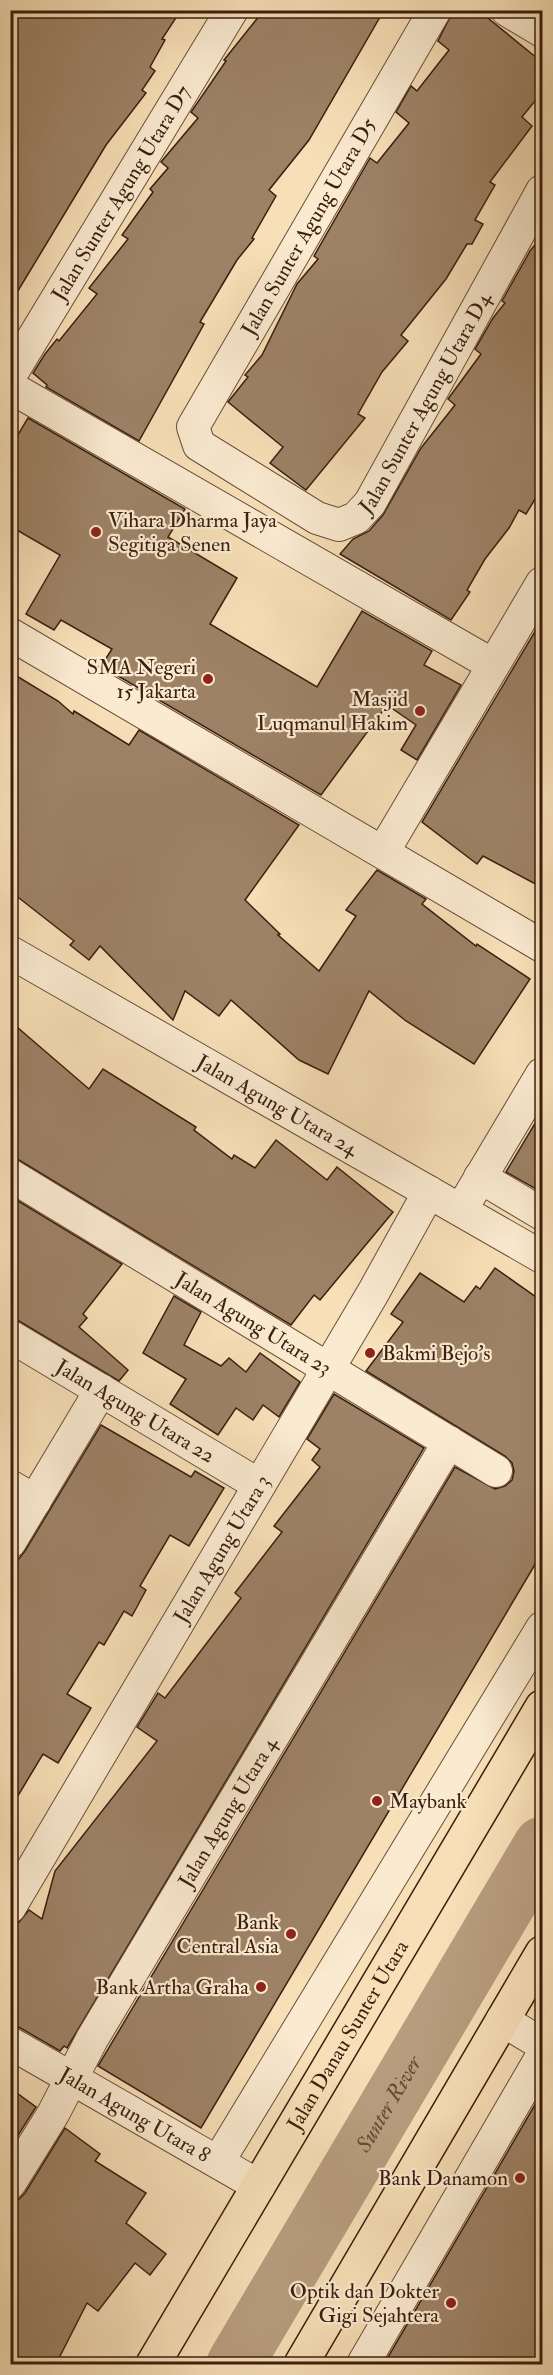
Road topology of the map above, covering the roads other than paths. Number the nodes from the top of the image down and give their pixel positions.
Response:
1 (232, 10) edge
2 (435, 10) edge
3 (507, 10) edge
4 (543, 31) edge
5 (543, 191) edge
6 (10, 376) edge
7 (10, 387) edge
8 (199, 444) joint
9 (543, 583) edge
10 (10, 634) edge
11 (493, 665) junction
12 (383, 852) junction
13 (543, 946) edge
14 (10, 952) edge
15 (543, 1074) edge
16 (10, 1175) edge
17 (480, 1177) junction
18 (429, 1192) junction
19 (461, 1210) junction
20 (543, 1214) edge
21 (543, 1257) edge
22 (10, 1336) edge
23 (328, 1370) junction
24 (101, 1390) junction
25 (449, 1442) junction
26 (496, 1471) dead end
27 (259, 1485) junction
28 (23, 1494) edge
29 (10, 1542) edge
30 (543, 1628) edge
31 (543, 1707) edge
32 (10, 1906) edge
33 (543, 1953) edge
34 (502, 2020) junction
35 (10, 2043) edge
36 (543, 2044) edge
37 (543, 2056) edge
38 (72, 2079) junction
39 (218, 2162) junction
40 (10, 2183) edge
41 (259, 2186) junction
42 (153, 2364) edge
43 (301, 2364) edge
44 (363, 2364) edge

1 - 6 street, Jalan Sunter Agung Utara D7
2 - 8 street, Jalan Sunter Agung Utara D5
3 - 4 street
5 - 8 street, Jalan Sunter Agung Utara D4
7 - 11 street
9 - 11 street
10 - 12 street
11 - 12 street
12 - 13 street
14 - 18 street, Jalan Agung Utara 24
15 - 17 street
16 - 23 street, Jalan Agung Utara 23
17 - 19 street
17 - 20 street
18 - 19 street, Jalan Agung Utara 24
18 - 23 street, Jalan Agung Utara 3
19 - 21 street, Jalan Agung Utara 24
22 - 24 street, Jalan Agung Utara 22
23 - 25 street, Jalan Agung Utara 23
23 - 27 street, Jalan Agung Utara 3
24 - 27 street, Jalan Agung Utara 22
24 - 28 street
25 - 26 street, Jalan Agung Utara 23
25 - 38 street, Jalan Agung Utara 4
27 - 32 street, Jalan Agung Utara 3
28 - 29 street
30 - 39 street
31 - 41 main road, Jalan Danau Sunter Utara
33 - 34 main road
34 - 36 street
34 - 43 main road
35 - 38 street, Jalan Agung Utara 8
37 - 44 street
38 - 39 street, Jalan Agung Utara 8
38 - 40 street, Jalan Agung Utara 4
39 - 41 street, Jalan Agung Utara 8
41 - 42 main road, Jalan Danau Sunter Utara

